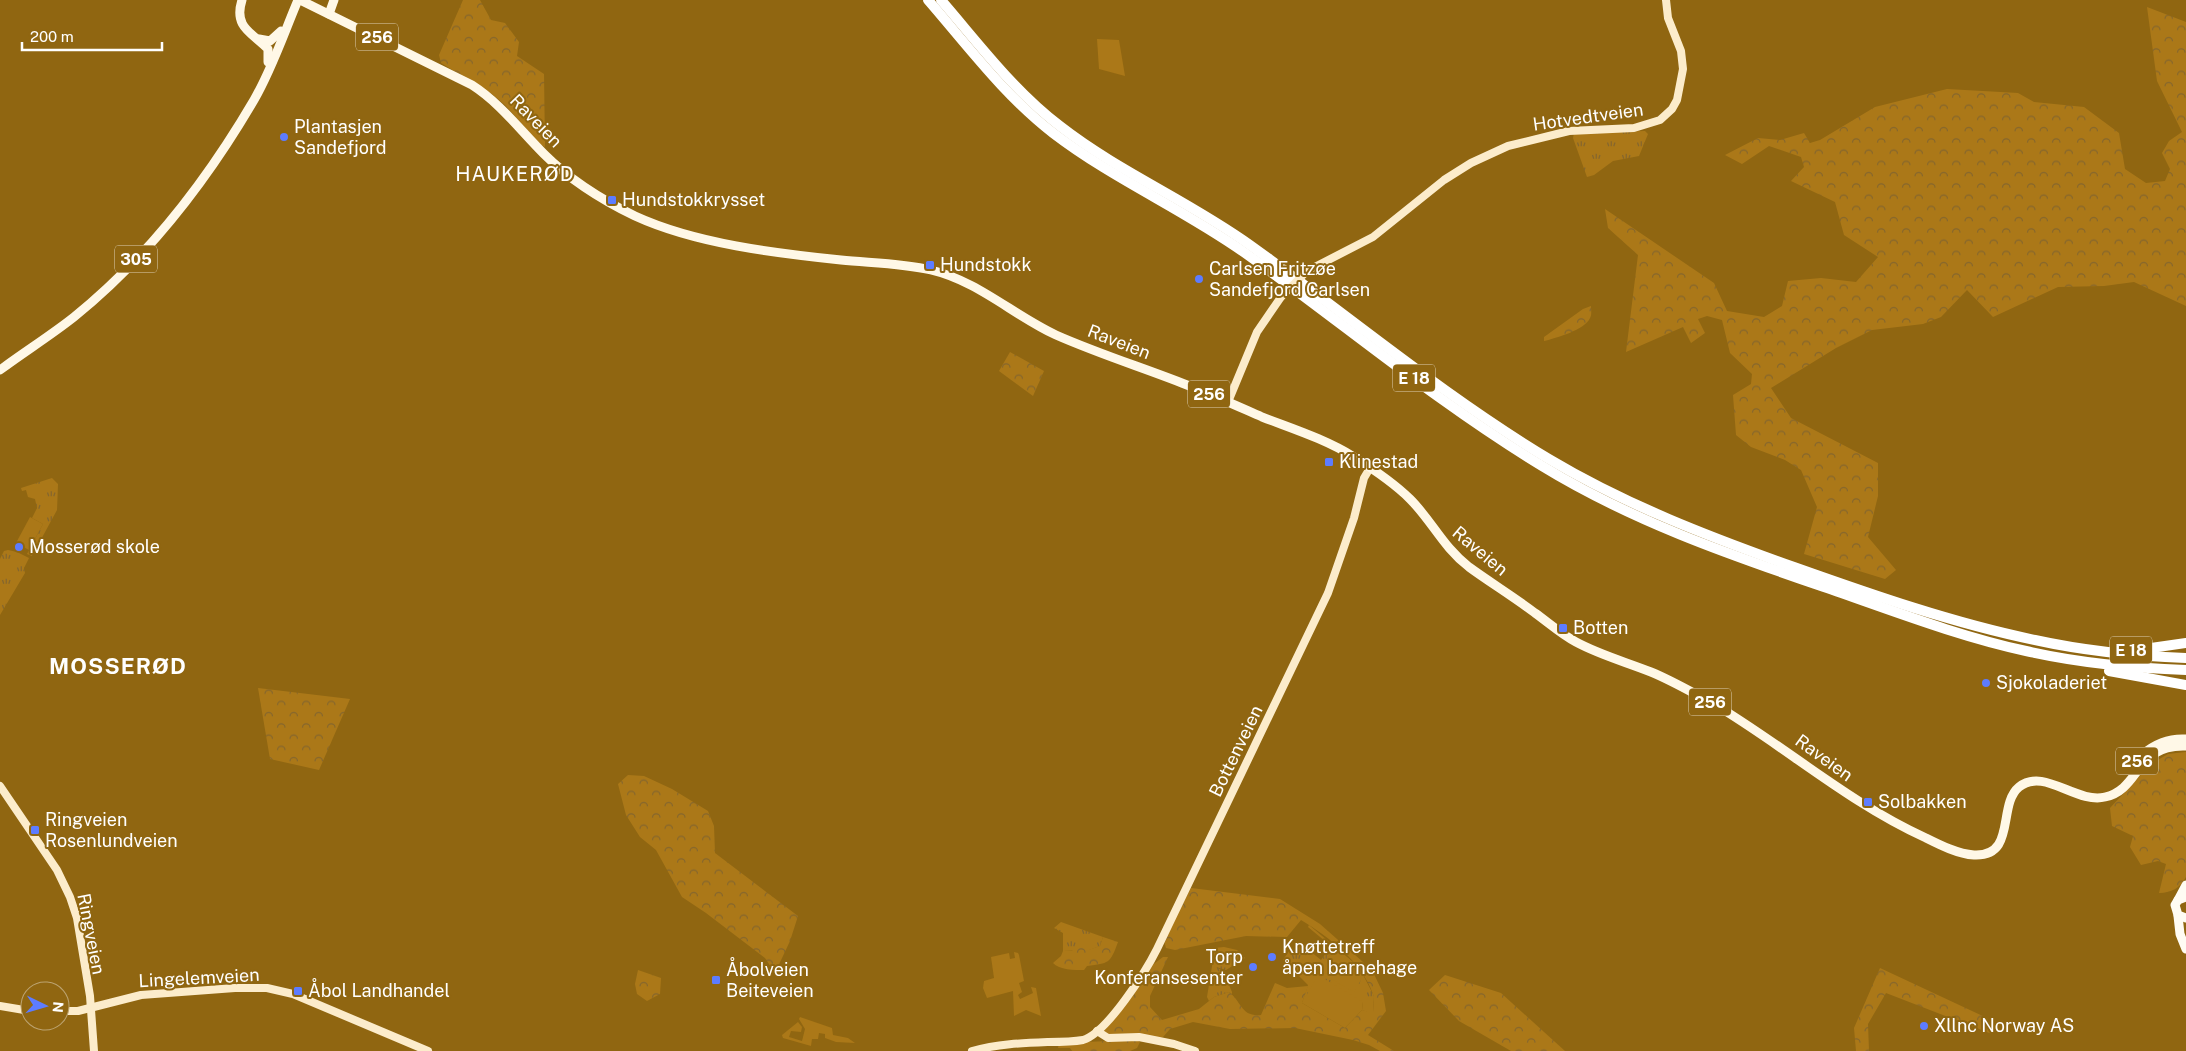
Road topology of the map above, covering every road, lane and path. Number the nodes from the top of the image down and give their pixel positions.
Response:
1 (244, 0) edge
2 (293, 0) edge
3 (299, 0) edge
4 (328, 0) edge
5 (334, 0) edge
6 (928, 0) edge
7 (941, 0) edge
8 (1666, 0) edge
9 (325, 12) junction
10 (281, 31) junction
11 (268, 62) junction
12 (238, 125) junction
13 (2, 368) edge
14 (1228, 402) junction
15 (1370, 468) junction
16 (2186, 643) edge
17 (2076, 648) junction
18 (2026, 651) junction
19 (2186, 658) edge
20 (2186, 670) edge
21 (2186, 685) edge
22 (2186, 739) edge
23 (2186, 746) edge
24 (0, 786) edge
25 (2097, 798) junction
26 (2186, 885) edge
27 (2182, 899) edge
28 (2182, 917) edge
29 (2186, 928) edge
30 (2186, 949) edge
31 (0, 1006) edge
32 (89, 1006) junction
33 (20, 1009) edge
34 (70, 1009) edge
35 (1097, 1031) junction
36 (94, 1051) edge
37 (428, 1051) edge
38 (972, 1051) edge
39 (1195, 1051) edge

1 - 10 main road
1 - 11 main road
2 - 10 main road, 305
3 - 9 main road, Raveien / 305
3 - 12 main road, 305
4 - 9 main road
5 - 9 main road
6 - 18 highway, E 18
7 - 17 highway, E 18
8 - 14 main road, Hotvedtveien, bridge
9 - 14 main road, Raveien / 256
10 - 11 main road, 305
11 - 12 main road, 305
12 - 13 main road, 305
14 - 15 main road, Raveien / 256
15 - 25 main road, Raveien / 256
15 - 35 main road, Bottenveien
16 - 17 highway, E 18
17 - 19 highway, E 18
18 - 20 highway, E 18
18 - 21 highway
22 - 25 main road, 256
23 - 25 main road, 256
24 - 32 main road, Ringveien
26 - 27 highway
27 - 28 highway
28 - 30 highway
29 - 30 highway
31 - 33 main road
32 - 34 main road, Lingelemveien
32 - 36 main road, Ringveien
32 - 37 main road, Lingelemveien
35 - 38 main road
35 - 39 main road

